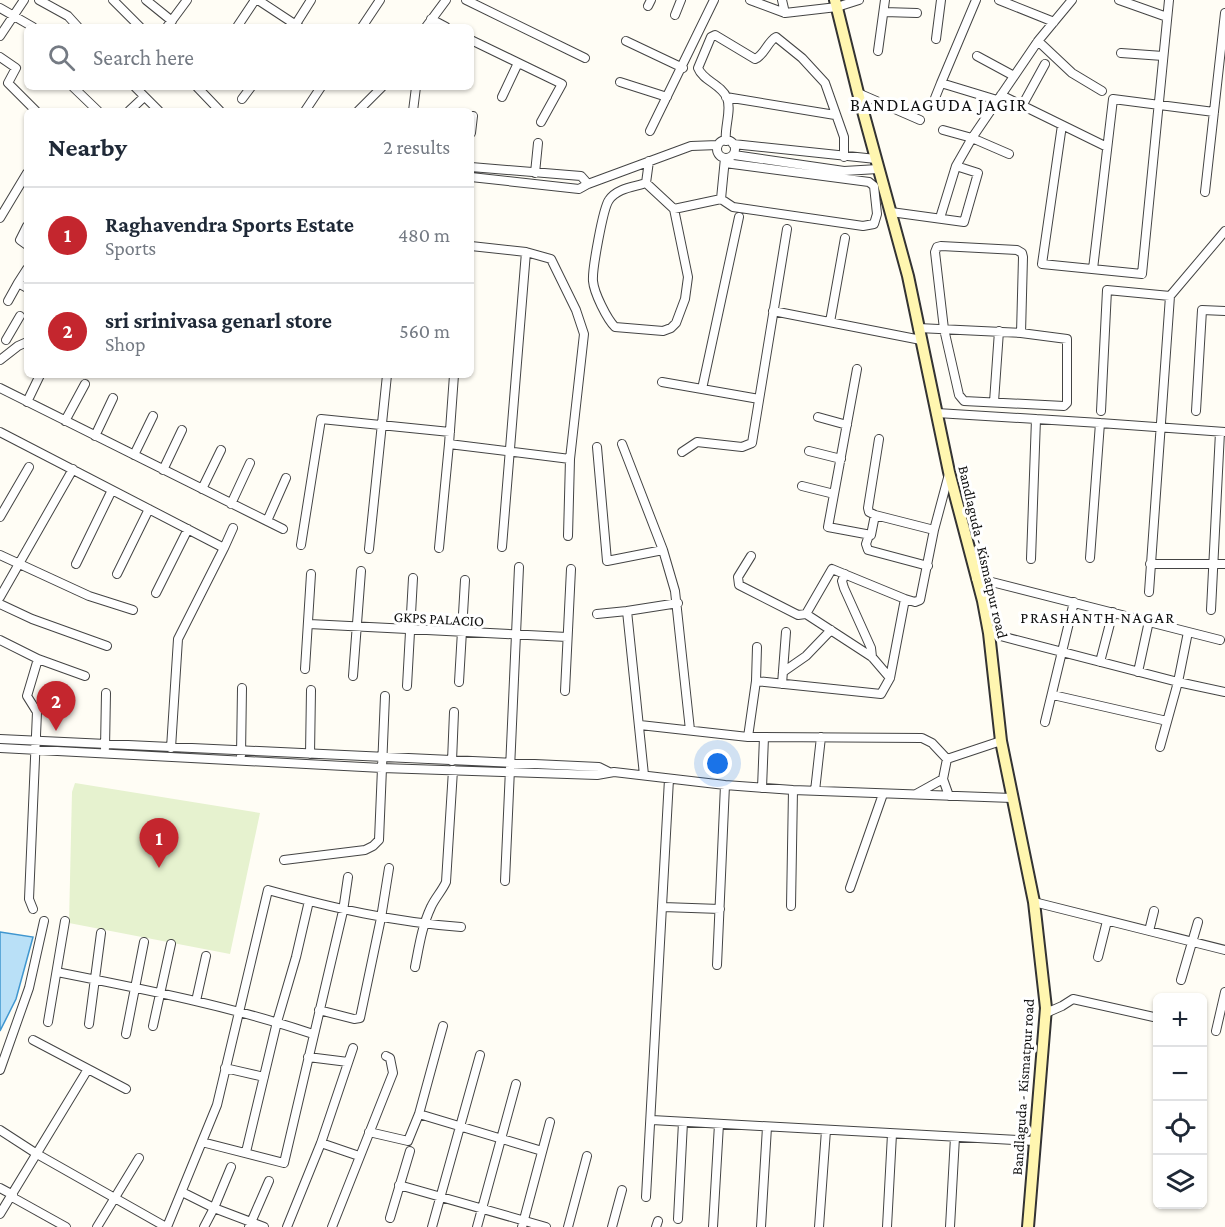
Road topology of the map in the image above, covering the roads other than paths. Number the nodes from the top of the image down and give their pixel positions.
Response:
1 (24, 0) edge
2 (39, 0) edge
3 (113, 0) edge
4 (146, 0) edge
5 (187, 0) edge
6 (256, 0) edge
7 (311, 0) edge
8 (380, 0) edge
9 (446, 0) edge
10 (466, 0) edge
11 (681, 0) edge
12 (714, 0) edge
13 (750, 0) edge
14 (782, 0) edge
15 (859, 0) edge
16 (885, 0) edge
17 (941, 0) edge
18 (976, 0) edge
19 (999, 0) edge
20 (1072, 0) edge
21 (1119, 0) edge
22 (1168, 0) edge
23 (836, 4) edge
24 (0, 8) edge
25 (884, 12) junction
26 (785, 13) junction
27 (917, 13) dead end
28 (1225, 13) edge
29 (675, 15) dead end
30 (13, 16) junction
31 (1167, 17) junction
32 (431, 19) junction
33 (1054, 22) junction
34 (28, 24) edge
35 (75, 24) edge
36 (137, 24) edge
37 (169, 24) edge
38 (239, 24) edge
39 (293, 24) edge
40 (297, 24) edge
41 (364, 24) edge
42 (428, 24) edge
43 (440, 24) edge
44 (0, 36) edge
45 (936, 39) dead end
46 (1038, 40) junction
47 (626, 41) dead end
48 (474, 44) edge
49 (878, 51) dead end
50 (1121, 53) dead end
51 (976, 56) dead end
52 (1163, 56) junction
53 (0, 57) edge
54 (585, 58) dead end
55 (518, 63) junction
56 (1045, 64) dead end
57 (683, 68) junction
58 (1014, 76) junction
59 (620, 82) dead end
60 (941, 83) junction
61 (76, 90) edge
62 (138, 90) edge
63 (200, 90) edge
64 (249, 90) edge
65 (319, 90) edge
66 (379, 90) edge
67 (416, 90) edge
68 (1101, 91) dead end
69 (858, 93) junction
70 (144, 97) junction
71 (502, 97) dead end
72 (667, 97) junction
73 (726, 97) junction
74 (935, 98) dead end
75 (999, 98) junction
76 (242, 99) dead end
77 (1022, 106) junction
78 (1159, 106) junction
79 (33, 108) edge
80 (95, 108) edge
81 (132, 108) edge
82 (156, 108) edge
83 (217, 108) edge
84 (307, 108) edge
85 (361, 108) edge
86 (413, 108) edge
87 (1214, 112) junction
88 (835, 115) junction
89 (920, 120) dead end
90 (541, 122) dead end
91 (1062, 125) junction
92 (943, 130) dead end
93 (650, 131) dead end
94 (972, 138) junction
95 (538, 143) dead end
96 (726, 143) junction
97 (1107, 147) junction
98 (1009, 154) dead end
99 (844, 157) junction
100 (728, 159) junction
101 (649, 161) junction
102 (877, 164) junction
103 (956, 166) junction
104 (474, 167) edge
105 (535, 173) junction
106 (474, 177) edge
107 (24, 178) edge
108 (646, 183) junction
109 (588, 184) junction
110 (1205, 192) dead end
111 (721, 200) junction
112 (674, 209) junction
113 (891, 212) junction
114 (739, 217) dead end
115 (0, 218) edge
116 (940, 218) junction
117 (786, 229) dead end
118 (1225, 231) edge
119 (845, 238) dead end
120 (474, 246) edge
121 (526, 252) junction
122 (1093, 269) junction
123 (24, 274) edge
124 (18, 283) junction
125 (24, 286) edge
126 (1170, 296) junction
127 (8, 301) dead end
128 (1225, 310) edge
129 (773, 311) junction
130 (20, 316) dead end
131 (830, 322) junction
132 (918, 328) junction
133 (944, 329) junction
134 (999, 331) junction
135 (1021, 333) junction
136 (3, 338) edge
137 (921, 340) junction
138 (24, 343) edge
139 (18, 346) junction
140 (0, 360) edge
141 (857, 369) dead end
142 (39, 378) edge
143 (387, 378) edge
144 (454, 378) edge
145 (662, 382) dead end
146 (84, 384) dead end
147 (0, 388) edge
148 (702, 389) junction
149 (113, 398) dead end
150 (759, 399) junction
151 (27, 402) junction
152 (994, 402) junction
153 (1101, 411) dead end
154 (1196, 411) dead end
155 (937, 413) junction
156 (153, 416) dead end
157 (818, 417) dead end
158 (1036, 419) junction
159 (65, 421) junction
160 (1100, 423) junction
161 (382, 424) junction
162 (847, 425) junction
163 (1160, 427) junction
164 (182, 430) dead end
165 (0, 432) edge
166 (450, 432) junction
167 (1223, 432) edge
168 (95, 436) junction
169 (879, 439) dead end
170 (449, 444) junction
171 (622, 444) dead end
172 (597, 447) dead end
173 (221, 450) dead end
174 (509, 451) junction
175 (809, 451) dead end
176 (682, 452) dead end
177 (134, 455) junction
178 (570, 459) junction
179 (841, 459) junction
180 (250, 463) dead end
181 (29, 467) dead end
182 (73, 469) junction
183 (163, 470) junction
184 (949, 472) junction
185 (286, 478) dead end
186 (802, 486) dead end
187 (202, 489) junction
188 (112, 490) junction
189 (834, 494) junction
190 (231, 504) junction
191 (149, 509) junction
192 (875, 515) junction
193 (0, 517) edge
194 (267, 521) junction
195 (233, 528) dead end
196 (188, 529) junction
197 (283, 529) dead end
198 (934, 530) junction
199 (568, 536) dead end
200 (869, 536) junction
201 (301, 545) dead end
202 (502, 547) dead end
203 (224, 548) junction
204 (439, 548) dead end
205 (369, 549) dead end
206 (663, 550) junction
207 (0, 555) edge
208 (751, 556) dead end
209 (1090, 558) dead end
210 (1031, 559) dead end
211 (19, 564) junction
212 (76, 564) dead end
213 (1150, 564) junction
214 (1212, 564) junction
215 (1225, 564) edge
216 (927, 566) junction
217 (519, 567) dead end
218 (571, 569) dead end
219 (361, 571) dead end
220 (845, 573) junction
221 (117, 574) dead end
222 (311, 574) dead end
223 (413, 578) dead end
224 (976, 578) junction
225 (465, 580) dead end
226 (1149, 592) dead end
227 (156, 593) dead end
228 (0, 597) edge
229 (905, 599) junction
230 (1074, 602) junction
231 (678, 603) junction
232 (0, 604) edge
233 (133, 610) dead end
234 (1211, 610) dead end
235 (627, 611) junction
236 (1113, 612) junction
237 (806, 614) junction
238 (597, 615) dead end
239 (1149, 621) junction
240 (309, 624) junction
241 (356, 628) junction
242 (831, 630) junction
243 (410, 631) junction
244 (786, 632) dead end
245 (1188, 632) junction
246 (462, 633) junction
247 (989, 633) junction
248 (516, 636) junction
249 (567, 638) junction
250 (0, 640) edge
251 (1220, 640) dead end
252 (107, 646) dead end
253 (757, 647) dead end
254 (1061, 652) junction
255 (872, 657) junction
256 (38, 659) junction
257 (1100, 662) junction
258 (305, 669) dead end
259 (783, 672) junction
260 (1138, 672) junction
261 (85, 676) dead end
262 (353, 676) dead end
263 (890, 678) junction
264 (756, 681) junction
265 (459, 682) dead end
266 (1178, 682) junction
267 (782, 684) junction
268 (407, 686) dead end
269 (242, 688) dead end
270 (311, 690) dead end
271 (565, 692) dead end
272 (1225, 692) edge
273 (106, 693) dead end
274 (1053, 695) junction
275 (385, 696) dead end
276 (454, 712) dead end
277 (1167, 720) junction
278 (1045, 722) dead end
279 (640, 725) junction
280 (690, 730) junction
281 (748, 737) junction
282 (764, 737) junction
283 (821, 737) junction
284 (0, 739) edge
285 (1001, 741) junction
286 (34, 745) junction
287 (1160, 747) dead end
288 (0, 748) edge
289 (171, 748) junction
290 (105, 749) junction
291 (310, 754) junction
292 (241, 756) junction
293 (383, 758) junction
294 (947, 759) junction
295 (452, 761) junction
296 (382, 768) junction
297 (510, 768) junction
298 (453, 770) junction
299 (644, 775) junction
300 (669, 778) junction
301 (943, 779) junction
302 (725, 785) junction
303 (762, 788) junction
304 (793, 790) junction
305 (814, 791) junction
306 (883, 794) junction
307 (914, 795) junction
308 (949, 796) junction
309 (1012, 798) junction
310 (284, 860) dead end
311 (389, 868) dead end
312 (348, 877) dead end
313 (505, 881) dead end
314 (850, 888) dead end
315 (309, 901) junction
316 (1034, 902) junction
317 (791, 906) dead end
318 (663, 907) junction
319 (33, 909) dead end
320 (720, 909) junction
321 (343, 911) junction
322 (1155, 911) dead end
323 (381, 918) junction
324 (44, 921) dead end
325 (65, 921) dead end
326 (1107, 921) junction
327 (1198, 922) dead end
328 (424, 924) junction
329 (461, 927) dead end
330 (1149, 932) junction
331 (101, 933) dead end
332 (144, 942) dead end
333 (1192, 942) junction
334 (171, 944) dead end
335 (1225, 950) edge
336 (206, 956) dead end
337 (1098, 957) dead end
338 (717, 965) dead end
339 (415, 967) dead end
340 (57, 972) junction
341 (95, 979) junction
342 (1181, 980) dead end
343 (135, 987) junction
344 (160, 992) junction
345 (1225, 992) edge
346 (196, 1001) junction
347 (319, 1010) junction
348 (238, 1012) junction
349 (1046, 1013) junction
350 (1153, 1017) edge
351 (48, 1022) dead end
352 (277, 1022) junction
353 (89, 1024) dead end
354 (153, 1026) dead end
355 (443, 1026) dead end
356 (1216, 1031) dead end
357 (126, 1034) dead end
358 (313, 1034) junction
359 (33, 1040) dead end
360 (353, 1048) dead end
361 (480, 1055) dead end
362 (386, 1056) dead end
363 (308, 1057) junction
364 (348, 1062) junction
365 (225, 1068) junction
366 (88, 1069) junction
367 (0, 1070) edge
368 (264, 1077) junction
369 (516, 1084) dead end
370 (126, 1089) dead end
371 (419, 1114) junction
372 (652, 1120) junction
373 (550, 1122) dead end
374 (683, 1122) junction
375 (719, 1124) junction
376 (460, 1126) junction
377 (767, 1127) junction
378 (0, 1130) edge
379 (826, 1130) junction
380 (369, 1132) junction
381 (892, 1134) junction
382 (955, 1137) junction
383 (501, 1138) junction
384 (1034, 1141) junction
385 (202, 1142) junction
386 (321, 1143) junction
387 (410, 1151) dead end
388 (542, 1151) junction
389 (246, 1152) junction
390 (37, 1154) junction
391 (587, 1155) dead end
392 (359, 1156) junction
393 (139, 1158) dead end
394 (231, 1167) dead end
395 (269, 1181) dead end
396 (399, 1185) junction
397 (0, 1188) edge
398 (622, 1190) dead end
399 (182, 1192) junction
400 (13, 1196) junction
401 (440, 1197) junction
402 (646, 1197) dead end
403 (115, 1198) junction
404 (214, 1208) junction
405 (482, 1209) junction
406 (0, 1214) edge
407 (48, 1218) junction
408 (390, 1218) dead end
409 (678, 1219) dead end
410 (250, 1224) edge
411 (523, 1224) edge
412 (58, 1225) edge
413 (42, 1227) edge
414 (66, 1227) edge
415 (97, 1227) edge
416 (166, 1227) edge
417 (204, 1227) edge
418 (264, 1227) edge
419 (287, 1227) edge
420 (332, 1227) edge
421 (432, 1227) edge
422 (477, 1227) edge
423 (546, 1227) edge
424 (568, 1227) edge
425 (612, 1227) edge
426 (713, 1227) edge
427 (761, 1227) edge
428 (819, 1227) edge
429 (887, 1227) edge
430 (950, 1227) edge
431 (1029, 1227) edge

1 - 30 street
2 - 35 street
3 - 36 street
4 - 37 street
5 - 37 street
6 - 38 street
6 - 39 street
7 - 40 street
8 - 41 street
9 - 32 street
10 - 54 street
11 - 29 street
12 - 57 street
13 - 26 street
14 - 26 street
15 - 23 street
16 - 25 street
17 - 45 street
18 - 60 street
19 - 33 street
20 - 33 street
21 - 31 street
22 - 31 street
23 - 26 street
23 - 69 street, Bandlaguda - Kismatpur road
24 - 30 street
25 - 27 street
25 - 49 street
28 - 87 street
30 - 34 street
30 - 44 street
31 - 52 street
32 - 42 street
32 - 43 street
33 - 46 street
46 - 58 street
46 - 68 street
47 - 57 street
48 - 55 street
50 - 52 street
51 - 58 street
52 - 78 street
53 - 79 street
55 - 71 street
55 - 90 street
56 - 77 street
57 - 72 street
58 - 75 street
59 - 72 street
60 - 74 street
60 - 75 street
61 - 80 street
62 - 70 street
63 - 83 street
64 - 76 street
65 - 84 street
66 - 85 street
67 - 86 street
69 - 89 street
69 - 102 street, Bandlaguda - Kismatpur road
70 - 81 street
70 - 82 street
72 - 93 street
73 - 88 street
73 - 88 street
73 - 96 street
75 - 77 street
75 - 94 street
77 - 91 street
78 - 87 street
78 - 97 street
78 - 122 street
87 - 110 street
88 - 99 street
91 - 97 street
91 - 122 street
92 - 94 street
94 - 98 street
94 - 103 street
95 - 105 street
96 - 99 street
96 - 100 street
96 - 100 street
96 - 101 street
97 - 122 street
99 - 102 street
100 - 102 street
100 - 111 street
100 - 111 street
101 - 108 street
101 - 109 street
102 - 113 street, Bandlaguda - Kismatpur road
103 - 116 street
103 - 116 street
104 - 105 street
105 - 109 street
106 - 109 street
107 - 115 street
108 - 112 street
108 - 112 street
111 - 112 street
113 - 116 street
113 - 132 street, Bandlaguda - Kismatpur road
114 - 148 street
117 - 129 street
118 - 126 street
119 - 131 street
120 - 121 street
121 - 174 street
121 - 178 street
123 - 124 street
124 - 125 street
124 - 127 street
126 - 153 street
126 - 163 street
128 - 154 street
129 - 131 street
129 - 150 street
130 - 136 street
131 - 137 street
132 - 133 street
132 - 137 street, Bandlaguda - Kismatpur road
133 - 134 street
133 - 135 street
133 - 152 street
134 - 135 street
134 - 152 street
135 - 152 street
136 - 139 street
137 - 155 street, Bandlaguda - Kismatpur road
138 - 139 street
139 - 140 street
141 - 162 street
142 - 151 street
143 - 161 street
144 - 166 street
145 - 148 street
146 - 159 street
147 - 151 street
148 - 150 street
149 - 168 street
150 - 176 street
151 - 159 street
155 - 158 street
155 - 184 street, Bandlaguda - Kismatpur road
156 - 177 street
157 - 162 street
158 - 160 street
158 - 210 street
159 - 168 street
160 - 163 street
160 - 209 street
161 - 166 street
161 - 201 street
161 - 205 street
162 - 179 street
163 - 167 street
163 - 213 street
164 - 183 street
165 - 182 street
166 - 170 street
167 - 214 street
168 - 177 street
169 - 192 street
170 - 174 street
170 - 204 street
171 - 206 street
172 - 206 street
173 - 187 street
174 - 178 street
174 - 202 street
175 - 179 street
177 - 183 street
178 - 199 street
179 - 189 street
180 - 190 street
181 - 193 street
182 - 188 street
182 - 211 street
183 - 187 street
184 - 198 street
184 - 224 street, Bandlaguda - Kismatpur road
185 - 194 street
186 - 189 street
187 - 190 street
188 - 191 street
188 - 212 street
189 - 200 street
190 - 194 street
191 - 196 street
191 - 221 street
192 - 198 street
192 - 200 street
194 - 197 street
195 - 203 street
196 - 203 street
196 - 227 street
198 - 216 street
200 - 216 street
203 - 289 street
206 - 231 street
207 - 211 street
208 - 237 street
211 - 228 street
211 - 233 street
213 - 214 street
213 - 226 street
214 - 215 street
214 - 234 street
216 - 229 street
217 - 248 street
218 - 249 street
219 - 241 street
220 - 229 street
220 - 237 street
220 - 255 street
222 - 240 street
223 - 243 street
224 - 230 street
224 - 247 street, Bandlaguda - Kismatpur road
225 - 246 street
229 - 263 street
230 - 236 street
230 - 254 street
231 - 235 street
231 - 280 street
232 - 252 street
235 - 238 street
235 - 279 street
236 - 239 street
236 - 257 street
237 - 242 street
239 - 245 street
239 - 260 street
240 - 241 street, GKPS PALACIO
240 - 258 street
241 - 243 street, GKPS PALACIO
241 - 262 street
242 - 255 street
242 - 259 street
243 - 246 street, GKPS PALACIO
243 - 268 street
244 - 259 street
245 - 251 street
245 - 266 street
246 - 248 street, GKPS PALACIO
246 - 265 street
247 - 254 street
247 - 285 street, Bandlaguda - Kismatpur road
248 - 249 street, GKPS PALACIO
248 - 297 street
249 - 271 street
250 - 256 street
253 - 264 street
254 - 257 street
254 - 274 street
255 - 263 street
256 - 261 street
256 - 286 street
257 - 260 street
259 - 267 street
260 - 266 street
263 - 267 street
264 - 267 street
264 - 281 street
266 - 272 street
266 - 277 street
269 - 292 street
270 - 291 street
273 - 290 street
274 - 277 street
274 - 278 street
275 - 293 street
276 - 295 street
277 - 287 street
279 - 280 street
279 - 299 street
280 - 281 street
281 - 282 street
282 - 283 street
282 - 303 street
283 - 294 street
283 - 305 street
284 - 286 street
285 - 294 street
285 - 309 street, Bandlaguda - Kismatpur road
286 - 288 street
286 - 290 street
286 - 319 street
289 - 290 street
289 - 292 street
290 - 292 street
291 - 292 street
291 - 293 street
292 - 296 street
293 - 295 street
293 - 296 street
294 - 301 street
295 - 297 street
296 - 298 street
296 - 310 street
297 - 298 street
297 - 299 street
297 - 313 street
298 - 328 street
299 - 300 street
300 - 302 street
300 - 318 street
301 - 307 street
301 - 308 street
302 - 303 street
302 - 320 street
303 - 304 street
304 - 305 street
304 - 317 street
305 - 306 street
306 - 307 street
306 - 314 street
307 - 308 street
308 - 309 street
309 - 316 street, Bandlaguda - Kismatpur road
311 - 323 street
312 - 321 street
315 - 321 street
315 - 348 street
315 - 352 street
316 - 326 street
316 - 349 street, Bandlaguda - Kismatpur road
318 - 320 street
318 - 372 street
320 - 338 street
321 - 323 street
321 - 347 street
322 - 330 street
323 - 328 street
323 - 347 street
324 - 367 street
325 - 340 street
326 - 330 street
326 - 337 street
327 - 333 street
328 - 329 street
328 - 339 street
330 - 333 street
331 - 341 street
332 - 343 street
333 - 335 street
333 - 342 street
334 - 344 street
336 - 346 street
340 - 341 street
340 - 351 street
341 - 343 street
341 - 353 street
343 - 344 street
343 - 357 street
344 - 346 street
344 - 354 street
345 - 356 street
346 - 348 street
347 - 358 street
348 - 352 street
348 - 365 street
349 - 350 street
349 - 384 street, Bandlaguda - Kismatpur road
352 - 358 street
352 - 368 street
355 - 371 street
358 - 363 street
359 - 366 street
360 - 364 street
361 - 376 street
362 - 380 street
363 - 364 street
363 - 389 street
364 - 386 street
365 - 368 street
365 - 385 street
366 - 370 street
366 - 390 street
368 - 389 street
369 - 383 street
371 - 376 street
371 - 380 street
372 - 374 street
372 - 402 street
373 - 388 street
374 - 375 street
374 - 409 street
375 - 377 street
375 - 426 street
376 - 383 street
376 - 401 street
377 - 379 street
377 - 427 street
378 - 390 street
379 - 381 street
379 - 428 street
380 - 392 street
381 - 382 street
381 - 429 street
382 - 384 street
382 - 430 street
383 - 388 street
383 - 405 street
384 - 431 street, Bandlaguda - Kismatpur road
385 - 389 street
385 - 399 street
386 - 392 street
386 - 419 street
387 - 396 street
388 - 411 street
390 - 400 street
390 - 403 street
391 - 424 street
392 - 420 street
393 - 403 street
394 - 404 street
395 - 410 street
396 - 401 street
396 - 408 street
397 - 400 street
398 - 425 street
399 - 404 street
399 - 416 street
400 - 406 street
400 - 407 street
401 - 405 street
401 - 421 street
403 - 415 street
403 - 416 street
404 - 410 street
404 - 417 street
405 - 411 street
405 - 422 street
407 - 412 street
407 - 413 street
410 - 418 street
411 - 423 street
412 - 414 street

